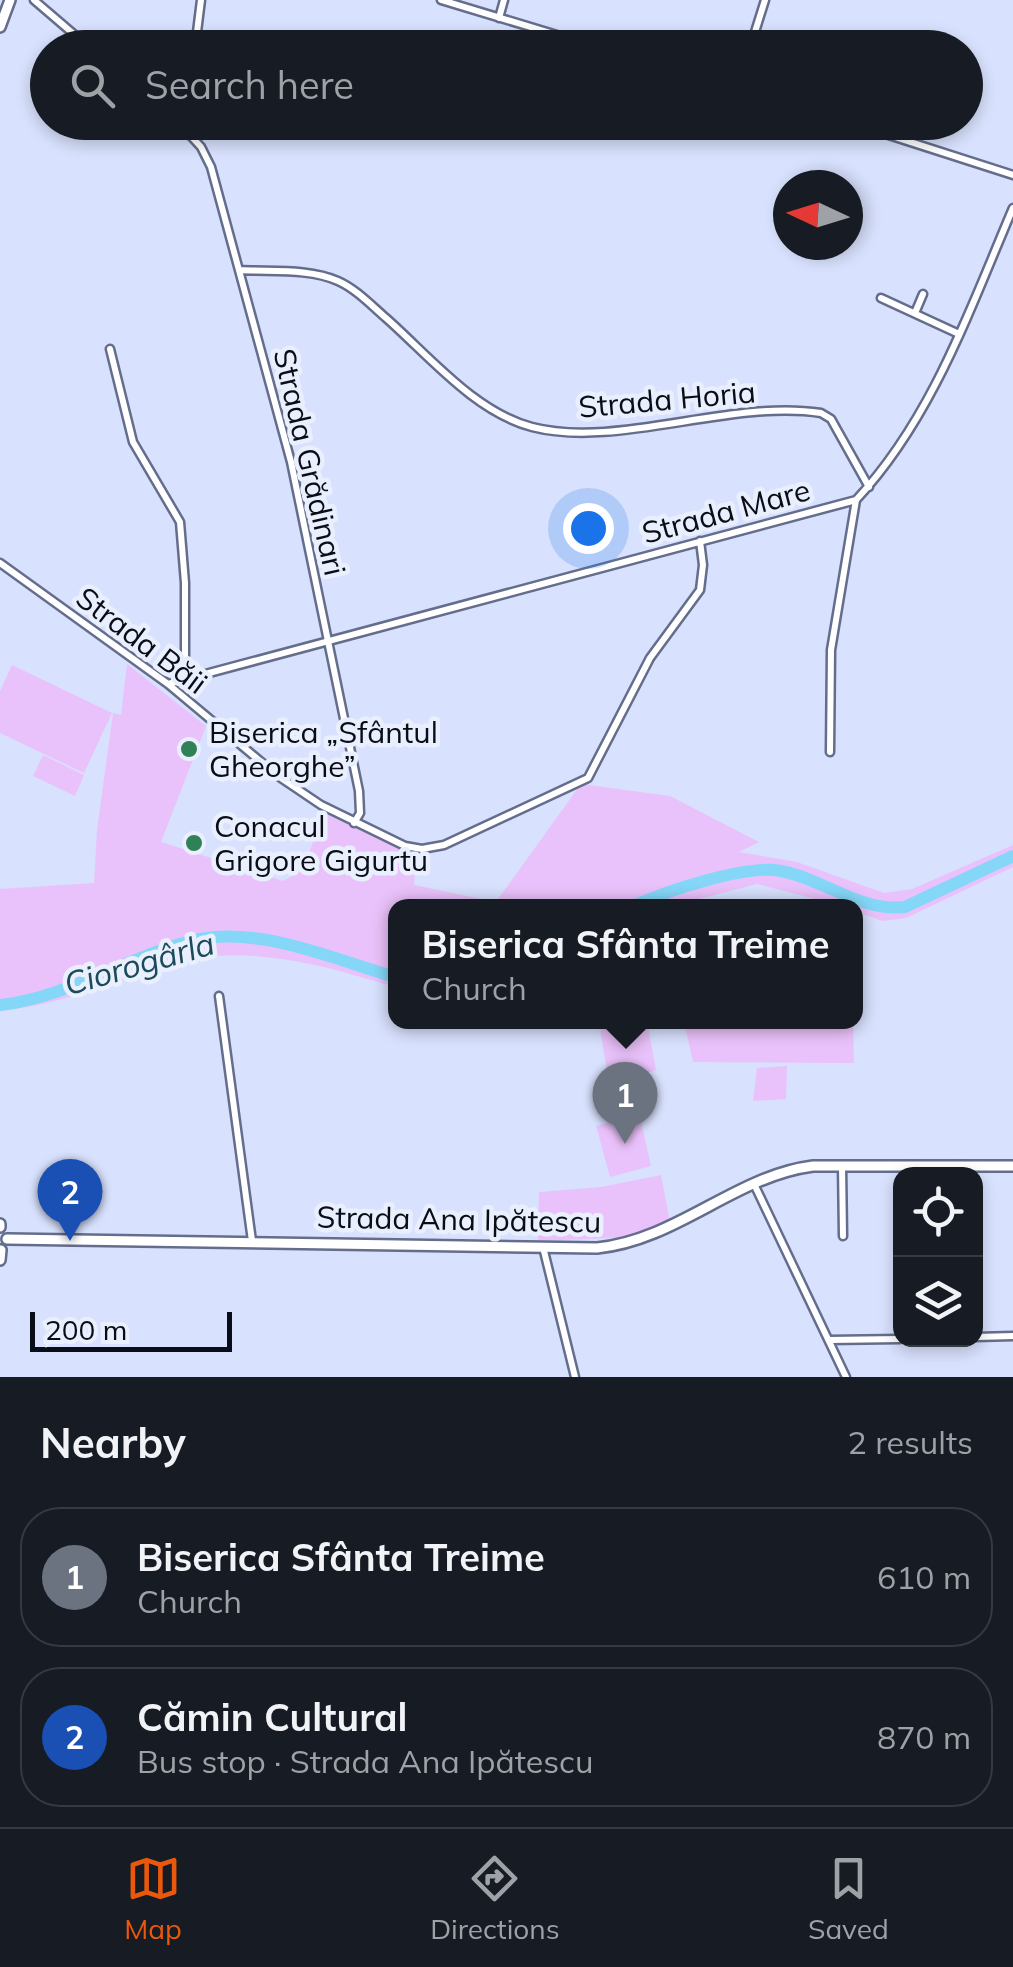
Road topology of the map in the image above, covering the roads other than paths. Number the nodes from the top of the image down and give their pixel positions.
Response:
1 (10, 0) edge
2 (34, 0) edge
3 (200, 0) edge
4 (441, 0) edge
5 (504, 0) edge
6 (765, 0) edge
7 (499, 18) junction
8 (0, 27) edge
9 (69, 30) edge
10 (198, 30) edge
11 (539, 30) edge
12 (756, 30) edge
13 (194, 140) edge
14 (904, 140) edge
15 (1013, 175) edge
16 (1013, 208) edge
17 (239, 270) junction
18 (923, 294) dead end
19 (881, 298) dead end
20 (915, 313) junction
21 (959, 334) junction
22 (110, 349) dead end
23 (868, 487) junction
24 (856, 500) junction
25 (700, 541) junction
26 (0, 563) edge
27 (328, 639) junction
28 (185, 679) junction
29 (168, 684) junction
30 (830, 752) dead end
31 (354, 824) junction
32 (220, 996) dead end
33 (842, 1166) junction
34 (1013, 1166) edge
35 (753, 1183) junction
36 (0, 1226) edge
37 (843, 1236) dead end
38 (7, 1239) junction
39 (252, 1241) junction
40 (543, 1248) junction
41 (1, 1251) edge
42 (0, 1260) edge
43 (1013, 1336) edge
44 (983, 1337) edge
45 (893, 1338) edge
46 (829, 1340) junction
47 (575, 1377) edge
48 (846, 1377) edge

1 - 8 main road
2 - 9 street
3 - 10 street
4 - 7 street
5 - 7 street
6 - 12 street
7 - 11 street
13 - 17 street, Strada Grădinari
14 - 15 street
16 - 21 street, Strada Mare
17 - 23 street, Strada Horia
17 - 27 street, Strada Grădinari
18 - 20 street
19 - 20 street
20 - 21 street
21 - 23 street, Strada Mare
22 - 28 street
23 - 24 street, Strada Mare
24 - 25 street, Strada Mare
24 - 30 street
25 - 27 street, Strada Mare
25 - 31 street, Strada Băii
26 - 29 street, Strada Băii
27 - 28 street, Strada Mare
27 - 31 street, Strada Grădinari
28 - 29 street, Strada Mare
29 - 31 street, Strada Băii
32 - 39 street
33 - 34 main road, Strada Ana Ipătescu
33 - 35 main road, Strada Ana Ipătescu
33 - 37 street
35 - 40 main road, Strada Ana Ipătescu
35 - 46 street
36 - 38 main road
38 - 39 main road, Strada Ana Ipătescu
38 - 41 main road
39 - 40 main road, Strada Ana Ipătescu
40 - 47 street
41 - 42 main road
43 - 44 street
45 - 46 street
46 - 48 street

